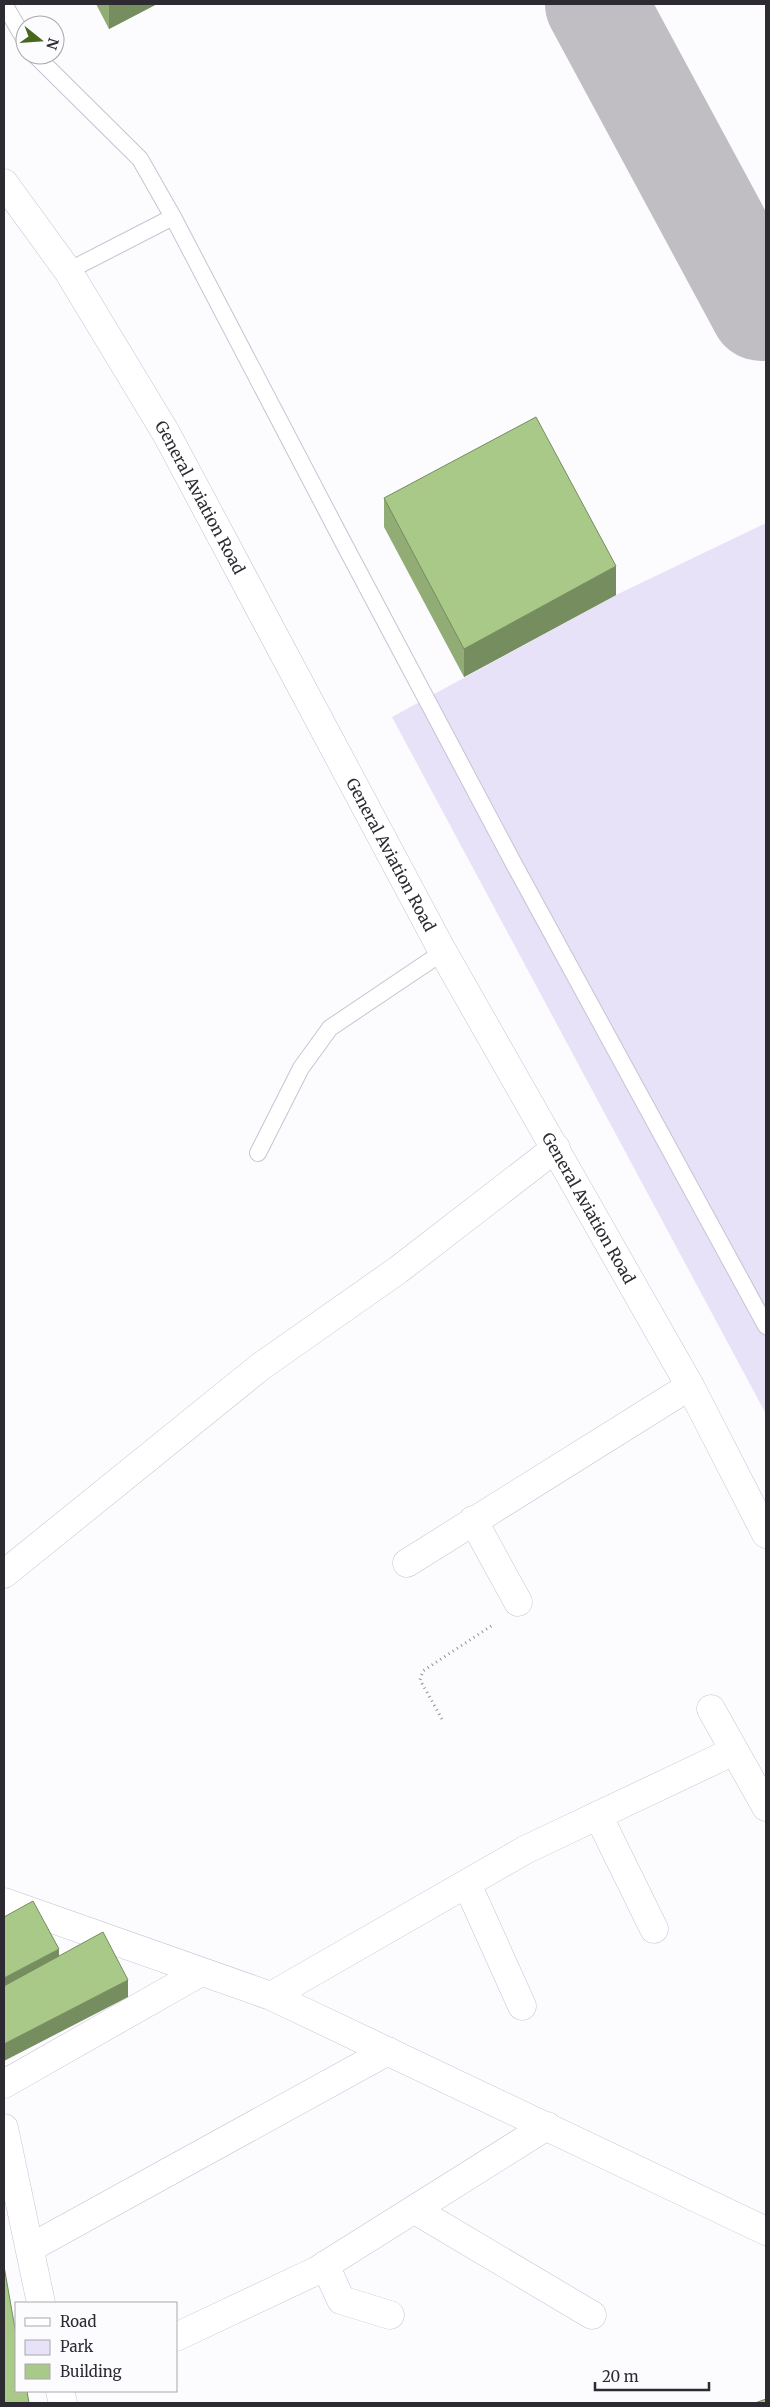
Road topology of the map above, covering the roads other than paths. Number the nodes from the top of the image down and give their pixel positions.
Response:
1 (4, 4) edge
2 (15, 23) edge
3 (45, 65) edge
4 (4, 183) edge
5 (173, 217) junction
6 (68, 271) junction
7 (443, 952) junction
8 (556, 1148) junction
9 (258, 1153) dead end
10 (766, 1326) edge
11 (690, 1386) junction
12 (473, 1520) junction
13 (766, 1534) edge
14 (407, 1563) dead end
15 (4, 1574) edge
16 (518, 1602) road end
17 (710, 1709) dead end
18 (734, 1751) junction
19 (766, 1807) edge
20 (598, 1815) junction
21 (467, 1884) junction
22 (6, 1905) edge
23 (654, 1930) dead end
24 (201, 1972) junction
25 (271, 1996) junction
26 (522, 2006) dead end
27 (388, 2051) junction
28 (4, 2084) edge
29 (548, 2126) junction
30 (4, 2128) edge
31 (415, 2210) junction
32 (766, 2231) edge
33 (30, 2248) junction
34 (325, 2265) junction
35 (41, 2302) edge
36 (390, 2315) dead end
37 (592, 2315) dead end
38 (178, 2335) edge

1 - 2 lane
3 - 5 lane
4 - 6 street, General Aviation Road
5 - 6 lane
5 - 10 lane
6 - 7 street, General Aviation Road
7 - 8 street, General Aviation Road
7 - 9 lane
8 - 11 street, General Aviation Road
8 - 15 street
11 - 12 street
11 - 13 street, General Aviation Road
12 - 14 street
12 - 16 street
17 - 18 street
18 - 19 street
18 - 20 street
20 - 21 street
20 - 23 street
21 - 25 street
21 - 26 street
22 - 24 street
24 - 25 street
24 - 28 street
25 - 27 street
27 - 29 street
27 - 33 street
29 - 31 street
29 - 32 street
30 - 33 street
31 - 34 street
31 - 37 street
33 - 35 street
34 - 36 street
34 - 38 street

